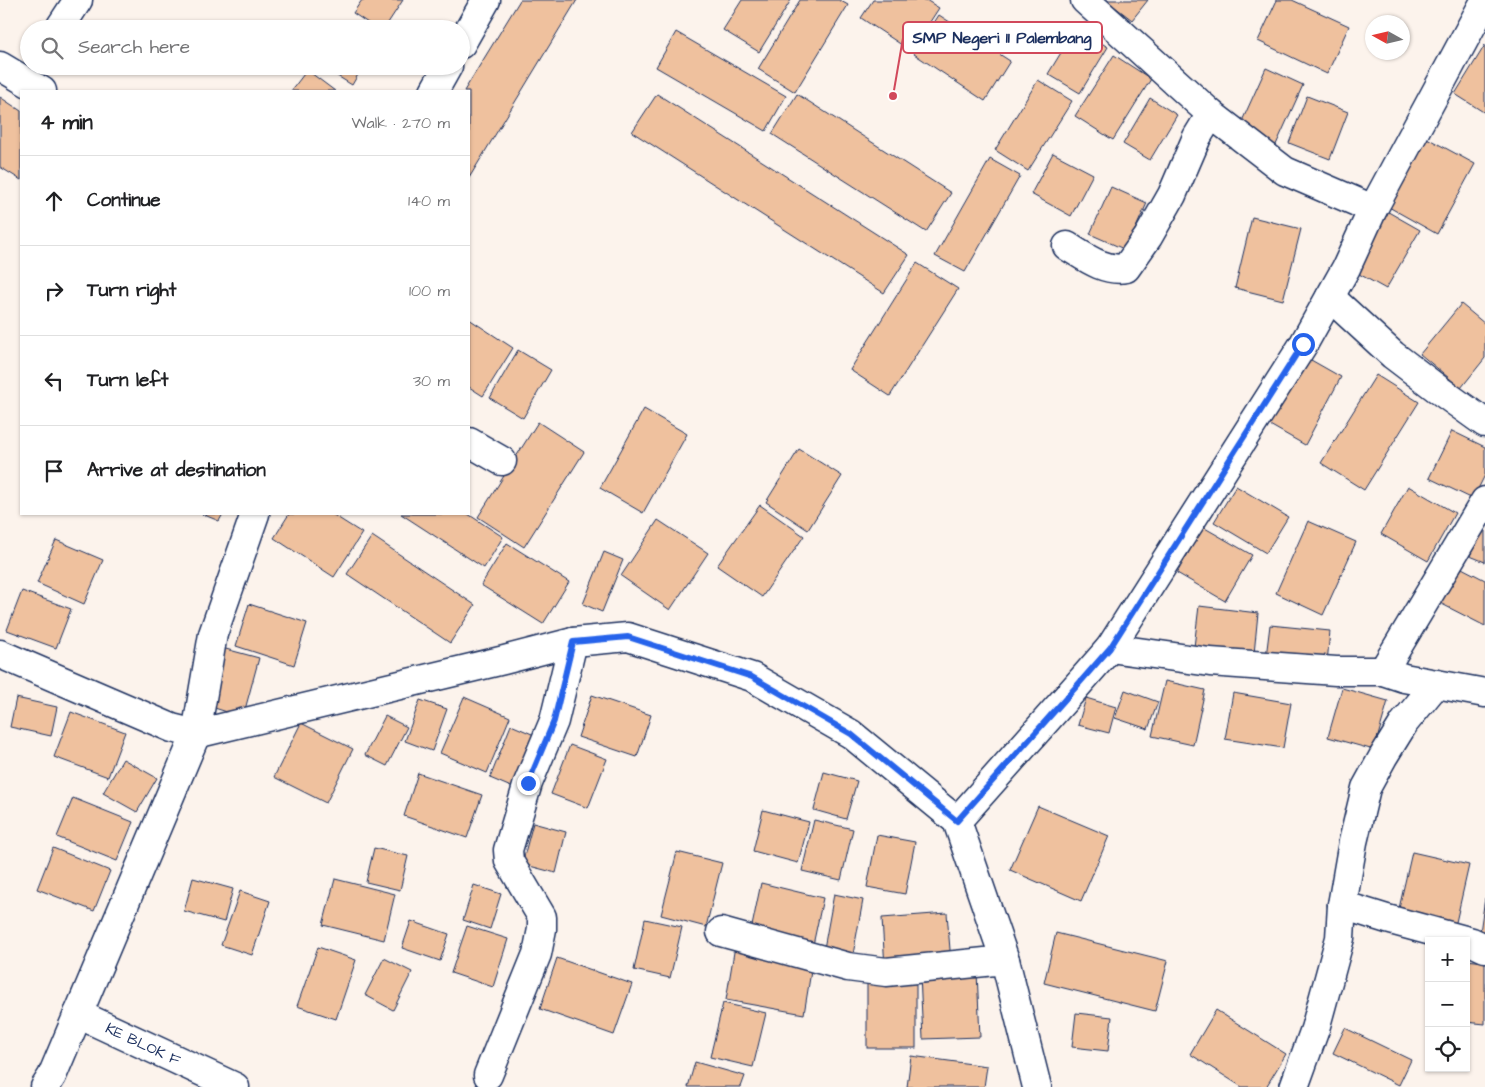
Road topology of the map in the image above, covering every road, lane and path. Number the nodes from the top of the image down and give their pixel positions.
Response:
1 (78, 0) edge
2 (486, 0) edge
3 (1085, 0) edge
4 (1485, 1) edge
5 (65, 20) edge
6 (470, 28) edge
7 (0, 66) edge
8 (20, 74) edge
9 (443, 75) edge
10 (435, 90) edge
11 (1211, 114) junction
12 (1373, 209) junction
13 (1067, 246) dead end
14 (1330, 297) junction
15 (1485, 423) edge
16 (470, 443) edge
17 (502, 460) dead end
18 (1485, 501) edge
19 (255, 515) edge
20 (573, 642) junction
21 (1110, 648) junction
22 (0, 654) edge
23 (1383, 671) junction
24 (1436, 684) junction
25 (1485, 693) edge
26 (196, 734) junction
27 (957, 821) junction
28 (1342, 905) junction
29 (721, 932) dead end
30 (1485, 948) edge
31 (1005, 960) junction
32 (78, 1014) junction
33 (488, 1075) dead end
34 (45, 1087) edge
35 (235, 1087) edge
36 (1037, 1087) edge
37 (1294, 1087) edge

1 - 5 street
2 - 6 street
3 - 11 street
4 - 12 street
7 - 8 street
9 - 10 street
11 - 12 street
11 - 13 street
12 - 14 street
14 - 15 street
14 - 21 street
16 - 17 street
18 - 23 street
19 - 26 street
20 - 26 street
20 - 27 street
20 - 33 street
21 - 23 street
21 - 27 street
22 - 26 street
23 - 24 street
24 - 25 street
24 - 28 street
26 - 32 street
27 - 31 street
28 - 30 street
28 - 37 street
29 - 31 street
31 - 36 street
32 - 34 street
32 - 35 street, KE BLOK F

